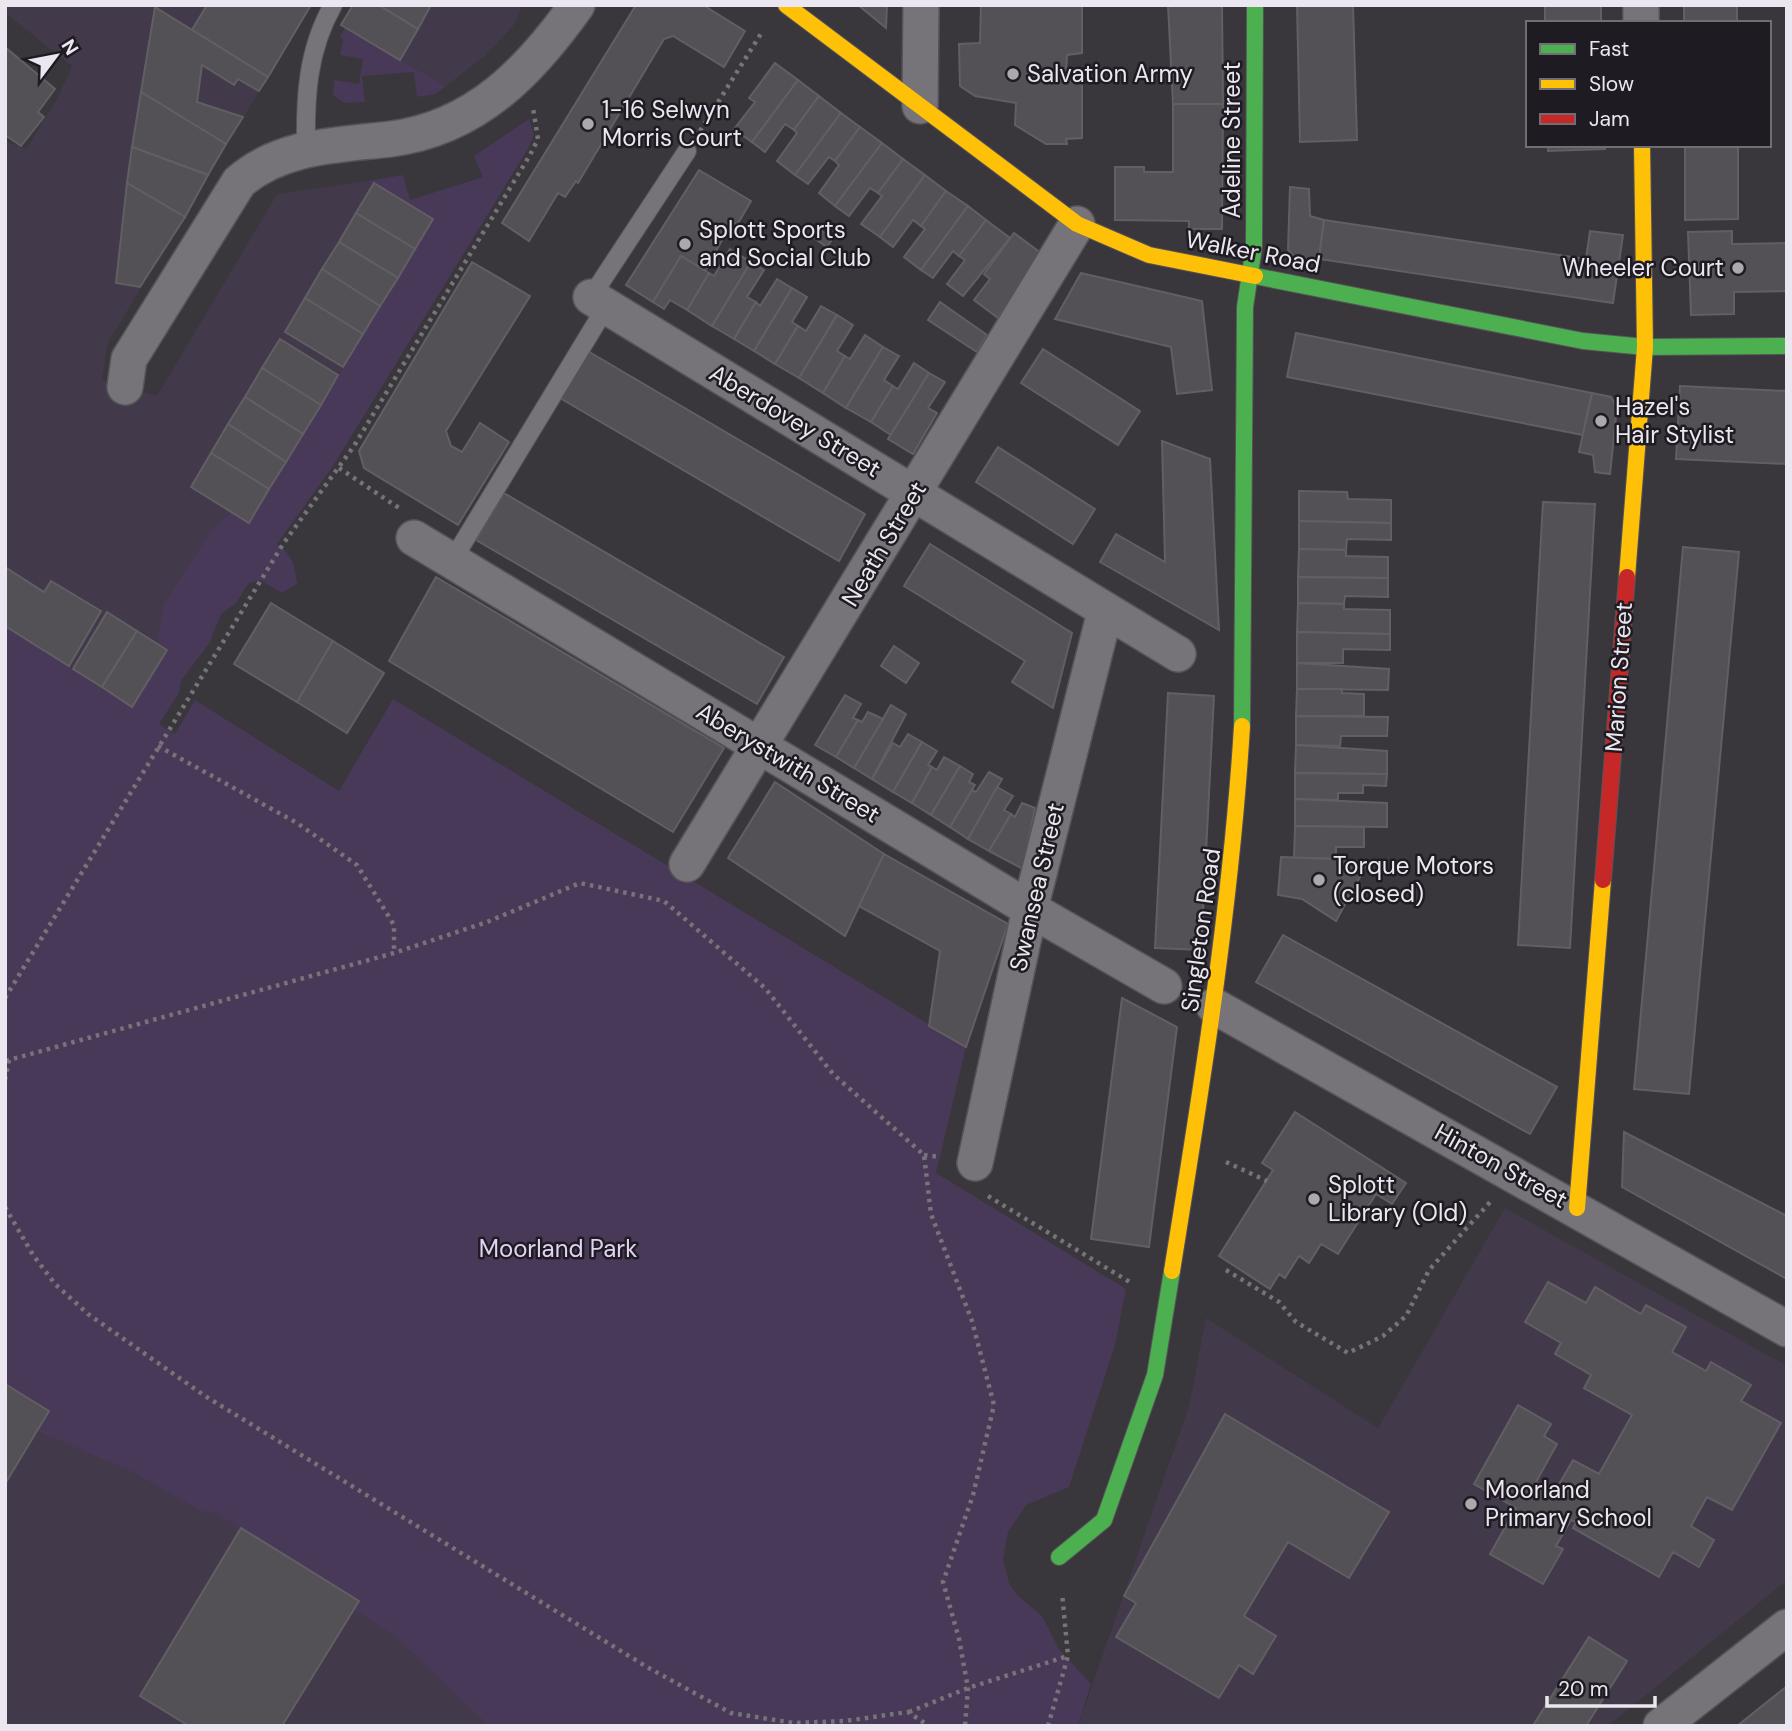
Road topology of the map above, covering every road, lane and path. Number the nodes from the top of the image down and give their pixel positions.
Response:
1 (333, 5) edge
2 (577, 5) edge
3 (921, 5) edge
4 (1255, 5) edge
5 (787, 6) edge
6 (512, 83) junction
7 (920, 106) junction
8 (1642, 147) edge
9 (306, 150) junction
10 (687, 151) joint
11 (1077, 224) junction
12 (1250, 274) junction
13 (599, 302) junction
14 (1645, 346) junction
15 (1787, 346) edge
16 (125, 387) dead end
17 (339, 468) junction
18 (915, 493) junction
19 (414, 538) joint
20 (452, 561) junction
21 (1105, 612) junction
22 (1178, 654) dead end
23 (158, 746) junction
24 (760, 747) junction
25 (687, 864) dead end
26 (1030, 909) junction
27 (394, 953) junction
28 (1164, 986) dead end
29 (5, 998) edge
30 (1214, 1006) junction
31 (7, 1061) edge
32 (5, 1080) edge
33 (953, 1163) dead end
34 (1514, 1174) junction
35 (987, 1195) dead end
36 (5, 1208) edge
37 (1577, 1208) junction
38 (1227, 1270) dead end
39 (1167, 1312) junction
40 (1787, 1329) edge
41 (1059, 1558) joint
42 (1787, 1627) edge
43 (1068, 1656) junction
44 (968, 1688) junction
45 (908, 1712) junction
46 (929, 1726) edge
47 (965, 1726) edge
48 (1048, 1726) edge
49 (1661, 1726) edge

1 - 9 lane
2 - 6 street
3 - 7 street
4 - 12 street, Adeline Street
5 - 7 street, Walker Road
5 - 10 path
6 - 9 street
6 - 17 path
7 - 11 street, Walker Road
8 - 14 street, Marion Street
9 - 16 street
10 - 13 lane
11 - 12 street, Walker Road
11 - 18 street, Neath Street
12 - 14 street, Walker Road
12 - 30 street, Singleton Road
13 - 18 street, Aberdovey Street
13 - 20 lane
14 - 15 street, Walker Road
14 - 37 street, Marion Street
17 - 19 path
17 - 23 path
18 - 21 street, Aberdovey Street
18 - 24 street, Neath Street
19 - 20 street, Aberystwith Street
20 - 24 street, Aberystwith Street
21 - 22 street, Aberdovey Street
21 - 26 street, Swansea Street
23 - 27 path
23 - 29 path
24 - 25 street, Neath Street
24 - 26 street, Aberystwith Street
26 - 28 street, Aberystwith Street
26 - 33 street, Swansea Street
27 - 31 path
27 - 44 path
30 - 34 street, Hinton Street
30 - 39 street, Singleton Road
31 - 32 path
34 - 37 street, Hinton Street
34 - 38 path
35 - 39 path
36 - 45 path
37 - 40 street, Hinton Street
39 - 41 street, Singleton Road
41 - 43 path
42 - 49 street
43 - 44 path
43 - 48 path
44 - 45 path
44 - 47 path
45 - 46 path

